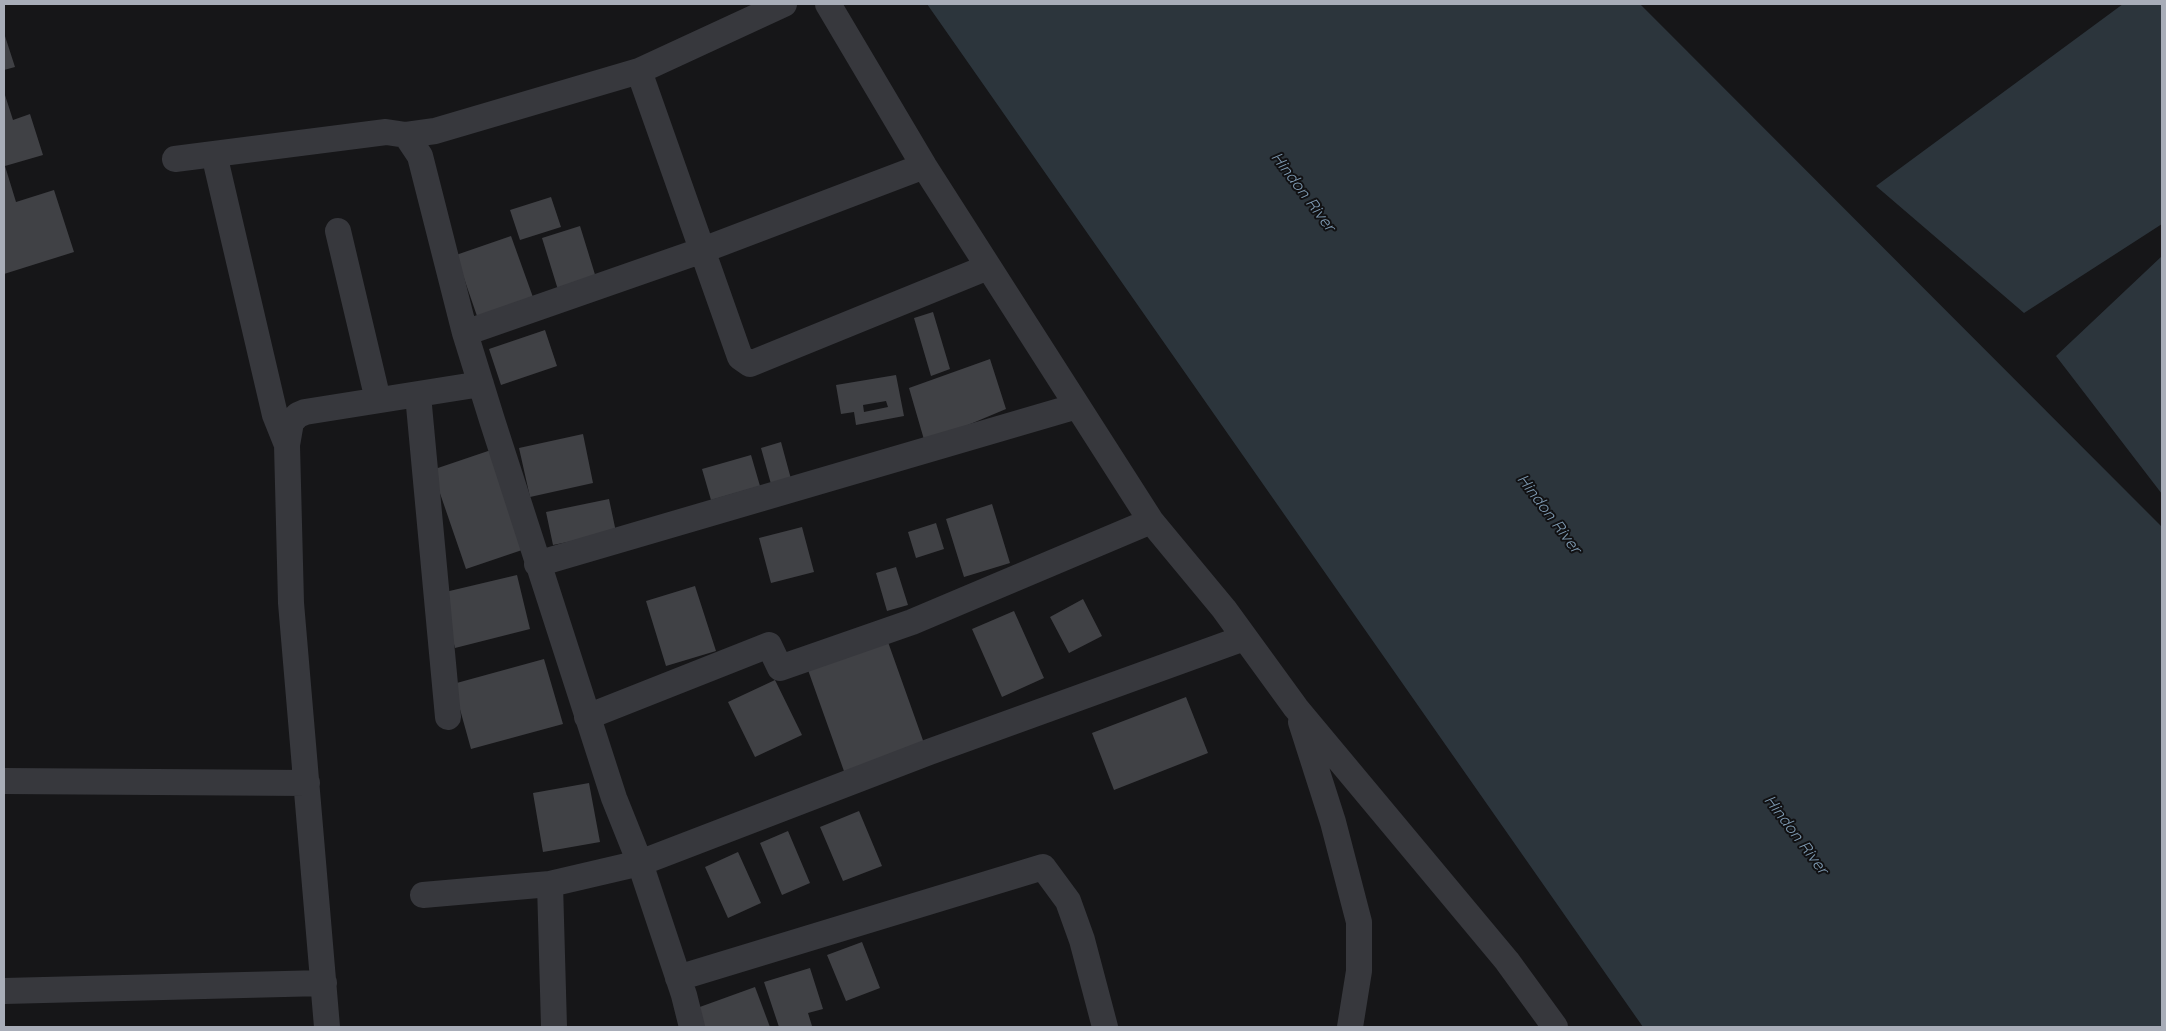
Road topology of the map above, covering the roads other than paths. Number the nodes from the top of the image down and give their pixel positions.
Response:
1 (784, 4) edge
2 (828, 4) edge
3 (639, 71) junction
4 (406, 135) junction
5 (214, 154) junction
6 (175, 159) dead end
7 (924, 166) junction
8 (338, 231) dead end
9 (703, 250) junction
10 (988, 267) junction
11 (465, 333) junction
12 (481, 384) junction
13 (418, 395) junction
14 (378, 400) junction
15 (1077, 406) junction
16 (287, 445) junction
17 (1151, 521) junction
18 (537, 564) junction
19 (1244, 638) junction
20 (1296, 708) junction
21 (587, 716) junction
22 (448, 717) dead end
23 (4, 781) edge
24 (307, 783) junction
25 (640, 863) junction
26 (550, 884) junction
27 (423, 895) dead end
28 (678, 978) junction
29 (324, 983) junction
30 (4, 991) edge
31 (327, 1027) edge
32 (554, 1027) edge
33 (692, 1027) edge
34 (1105, 1027) edge
35 (1350, 1027) edge
36 (1555, 1027) edge

1 - 3 street
2 - 7 street
3 - 4 street
3 - 9 street
4 - 5 street
4 - 11 street
5 - 6 street
5 - 16 street
7 - 9 street
7 - 10 street
8 - 14 street
9 - 10 street
9 - 11 street
10 - 15 street
11 - 12 street
12 - 13 street
12 - 18 street
13 - 14 street
13 - 22 street
14 - 16 street
15 - 17 street
15 - 18 street
16 - 24 street
17 - 19 street
17 - 21 street
18 - 21 street
19 - 20 street
19 - 25 street
20 - 35 street
20 - 36 street
21 - 25 street
23 - 24 street
24 - 29 street
25 - 26 street
25 - 28 street
26 - 27 street
26 - 32 street
28 - 33 street
28 - 34 street
29 - 30 street
29 - 31 street

